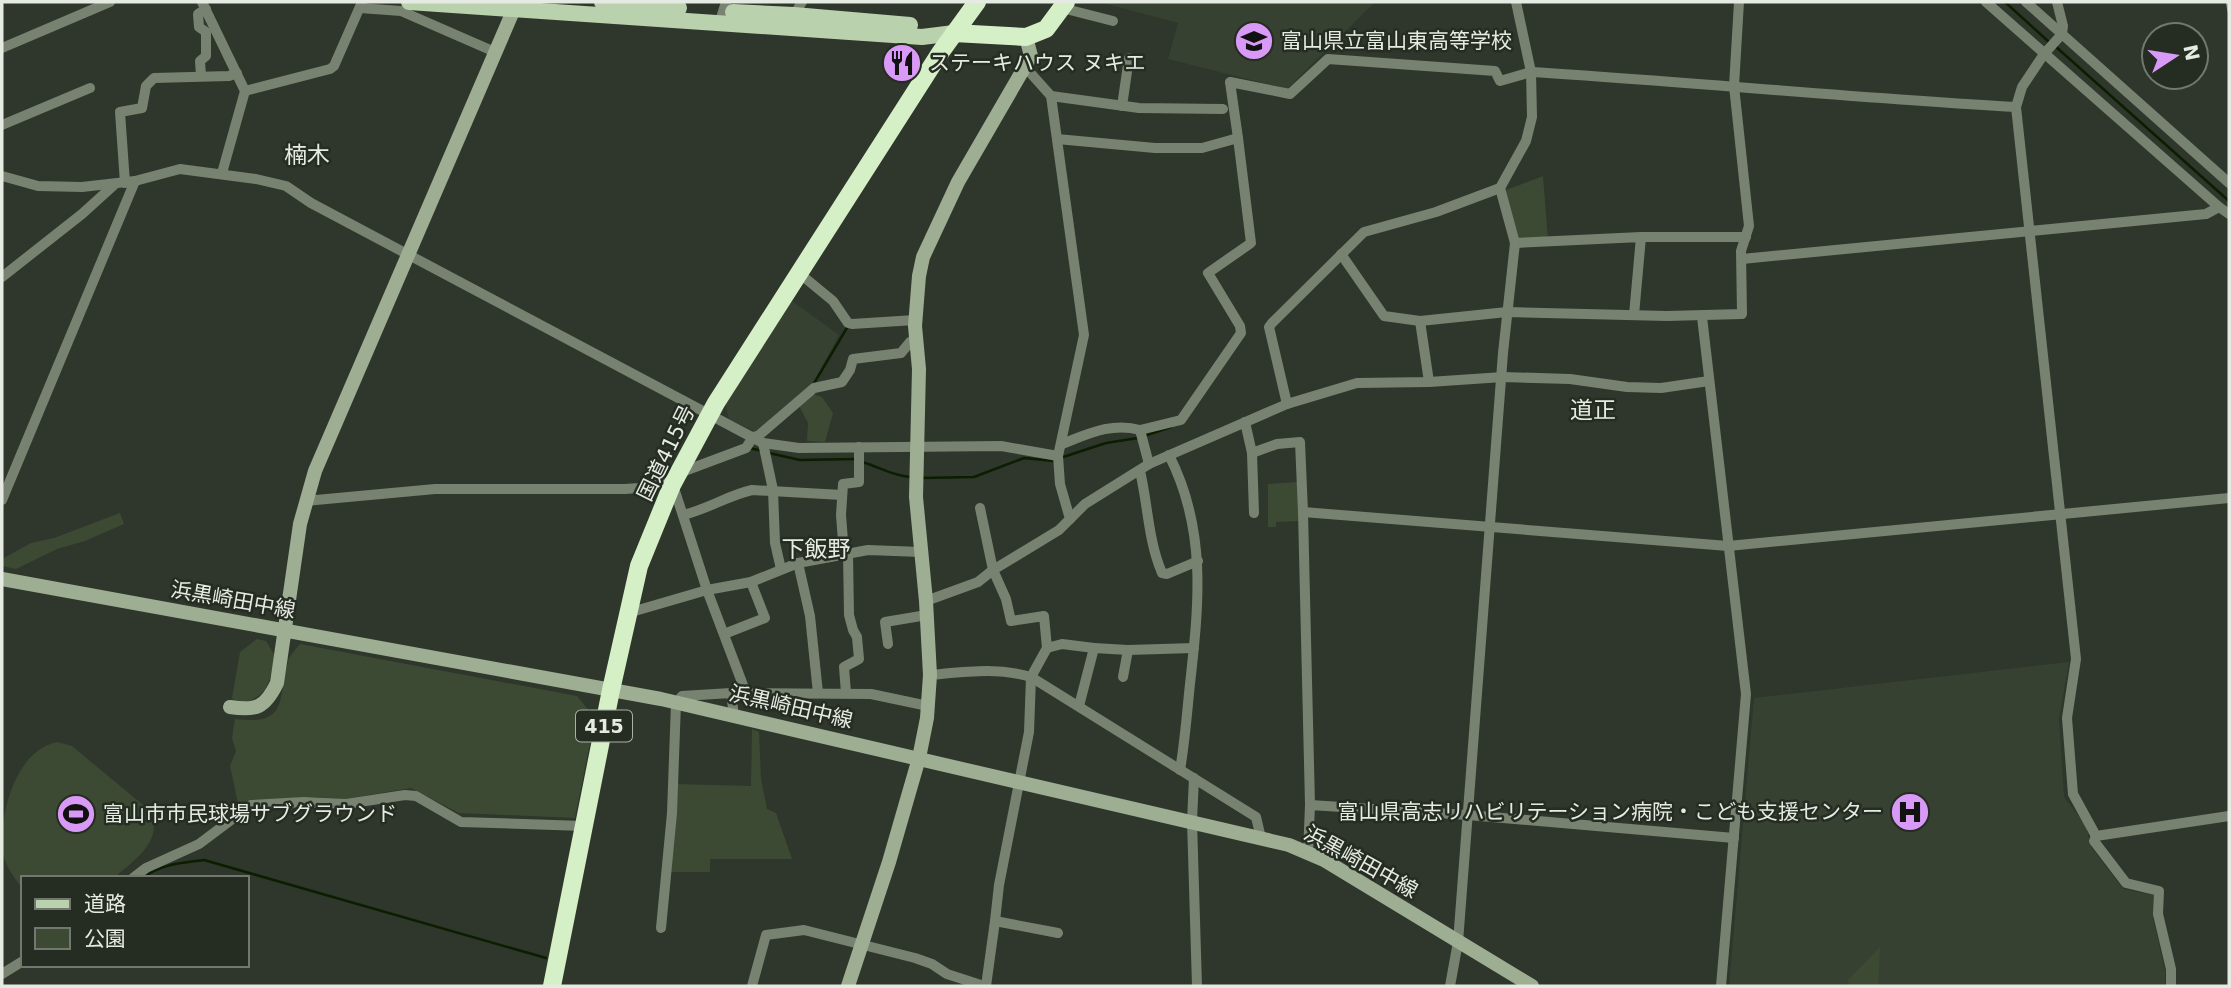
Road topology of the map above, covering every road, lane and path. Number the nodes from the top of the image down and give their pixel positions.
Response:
1 (110, 2) edge
2 (409, 2) edge
3 (602, 2) edge
4 (1516, 2) edge
5 (1739, 2) edge
6 (1986, 2) edge
7 (2026, 2) edge
8 (2057, 2) edge
9 (976, 3) edge
10 (361, 5) edge
11 (515, 5) edge
12 (1064, 5) edge
13 (204, 6) edge
14 (798, 8) edge
15 (722, 11) edge
16 (1113, 21) dead end
17 (954, 33) junction
18 (2062, 34) junction
19 (1026, 37) junction
20 (2, 48) edge
21 (495, 52) junction
22 (2044, 54) junction
23 (1129, 58) dead end
24 (1026, 68) junction
25 (1531, 72) junction
26 (237, 73) junction
27 (201, 76) junction
28 (1734, 86) junction
29 (90, 88) dead end
30 (245, 91) junction
31 (1051, 96) junction
32 (1122, 106) junction
33 (2016, 107) junction
34 (1223, 109) dead end
35 (2, 125) edge
36 (1238, 138) junction
37 (1057, 139) junction
38 (222, 173) junction
39 (2, 176) edge
40 (130, 182) junction
41 (2229, 183) edge
42 (114, 184) junction
43 (1500, 188) junction
44 (2219, 207) junction
45 (2229, 214) edge
46 (2029, 231) junction
47 (1641, 237) junction
48 (1746, 237) junction
49 (1516, 243) junction
50 (407, 253) junction
51 (1341, 254) junction
52 (1742, 259) junction
53 (799, 273) junction
54 (4, 274) edge
55 (1507, 312) junction
56 (1634, 315) junction
57 (1702, 317) junction
58 (915, 320) junction
59 (1420, 321) junction
60 (916, 340) junction
61 (1503, 377) junction
62 (1709, 381) junction
63 (1429, 382) junction
64 (1287, 404) junction
65 (709, 416) junction
66 (1245, 422) junction
67 (1140, 430) junction
68 (752, 437) junction
69 (763, 443) junction
70 (1062, 444) junction
71 (917, 446) junction
72 (859, 447) junction
73 (1252, 453) junction
74 (1169, 455) junction
75 (1058, 456) junction
76 (1149, 464) junction
77 (1140, 471) junction
78 (676, 479) junction
79 (773, 489) junction
80 (842, 495) junction
81 (2229, 498) edge
82 (2, 500) edge
83 (305, 501) junction
84 (980, 508) dead end
85 (1303, 512) junction
86 (1254, 513) dead end
87 (683, 515) junction
88 (2059, 516) junction
89 (1070, 519) junction
90 (1491, 526) junction
91 (1728, 547) junction
92 (921, 552) junction
93 (846, 554) junction
94 (1198, 561) junction
95 (798, 563) junction
96 (781, 569) junction
97 (993, 570) junction
98 (2, 579) edge
99 (751, 582) junction
100 (707, 590) junction
101 (927, 608) junction
102 (628, 613) junction
103 (285, 630) junction
104 (724, 634) junction
105 (888, 644) dead end
106 (1046, 648) junction
107 (1094, 648) junction
108 (1194, 648) junction
109 (1128, 650) junction
110 (930, 675) junction
111 (1031, 677) junction
112 (1122, 677) dead end
113 (611, 690) junction
114 (731, 693) junction
115 (746, 693) junction
116 (818, 693) junction
117 (846, 693) junction
118 (676, 703) junction
119 (928, 706) junction
120 (1079, 706) junction
121 (230, 708) dead end
122 (734, 716) junction
123 (919, 758) junction
124 (1180, 770) junction
125 (1194, 778) junction
126 (1020, 781) junction
127 (1310, 805) junction
128 (1468, 815) junction
129 (2229, 816) edge
130 (1192, 821) junction
131 (584, 825) junction
132 (2096, 835) junction
133 (1261, 838) junction
134 (1734, 838) junction
135 (1308, 854) junction
136 (136, 876) edge
137 (995, 921) junction
138 (661, 928) dead end
139 (1058, 933) dead end
140 (1458, 942) junction
141 (861, 945) junction
142 (21, 962) edge
143 (2, 974) edge
144 (552, 986) edge
145 (752, 986) edge
146 (848, 986) edge
147 (985, 986) edge
148 (1198, 986) edge
149 (1450, 986) edge
150 (1532, 986) edge
151 (1721, 986) edge
152 (2172, 986) edge

1 - 20 street
2 - 11 main road
3 - 15 main road
4 - 25 street
5 - 28 street
6 - 22 street
7 - 18 street
8 - 18 street
9 - 17 highway, 国道415号 / 415
10 - 21 street
10 - 30 street
11 - 15 main road
11 - 21 street
12 - 16 street
12 - 19 highway
13 - 26 street
13 - 27 street
14 - 15 main road
14 - 17 main road
15 - 17 main road
17 - 19 highway
17 - 53 highway, 国道415号 / 415
18 - 22 street
18 - 41 street
19 - 24 street
21 - 50 street
22 - 33 street
22 - 44 street
23 - 32 street
24 - 31 street
24 - 58 street
25 - 28 street
25 - 36 street
25 - 43 street
26 - 27 street
26 - 30 street
27 - 40 street
28 - 33 street
28 - 48 street
29 - 35 street
30 - 38 street
31 - 32 street
31 - 37 street
32 - 34 street
33 - 46 street
36 - 37 street
36 - 67 street
37 - 70 street
38 - 40 street
38 - 50 street
39 - 42 street
40 - 42 street
40 - 82 street
42 - 54 street
43 - 49 street
43 - 51 street
44 - 45 street
44 - 46 street
46 - 52 street
46 - 88 street
47 - 48 street
47 - 49 street
47 - 56 street
48 - 52 street
49 - 55 street
50 - 65 street
50 - 83 street
51 - 59 street
51 - 64 street
52 - 57 street
53 - 58 street
53 - 65 highway, 国道415号 / 415
55 - 56 street
55 - 59 street
55 - 61 street
56 - 57 street
57 - 62 street
58 - 60 street
59 - 63 street
60 - 68 street
60 - 71 street
61 - 62 street
61 - 63 street
61 - 90 street
62 - 91 street
63 - 64 street
64 - 66 street
65 - 68 street
65 - 78 highway, 国道415号 / 415
66 - 73 street
66 - 74 street
67 - 70 street
67 - 76 street
68 - 69 street
68 - 78 street
69 - 72 street
69 - 79 street
70 - 75 street
71 - 72 street
71 - 75 street
71 - 92 street
72 - 80 street
73 - 85 street
73 - 86 street
74 - 76 street
74 - 94 street
75 - 89 street
76 - 77 street
77 - 89 street
77 - 94 street
78 - 83 street
78 - 87 street
78 - 102 highway, 国道415号 / 415
79 - 80 street
79 - 87 street
79 - 96 street
80 - 93 street
81 - 88 street
83 - 103 street
84 - 97 street
85 - 90 street
85 - 127 street
87 - 100 street
88 - 91 street
88 - 132 street
89 - 97 street
90 - 91 street
90 - 128 street
91 - 134 street
92 - 93 street
92 - 101 street
93 - 95 street
93 - 117 street
94 - 108 street
95 - 96 street
95 - 116 street
96 - 99 street
97 - 101 street
97 - 106 street
98 - 103 street, 浜黒崎田中線
99 - 100 street
99 - 104 street
100 - 102 street
100 - 104 street
101 - 105 street
101 - 110 street
102 - 113 highway, 国道415号 / 415
103 - 113 street, 浜黒崎田中線
103 - 121 street
104 - 115 street
106 - 107 street
106 - 111 street
107 - 109 street
107 - 120 street
108 - 109 street
108 - 124 street
109 - 112 street
110 - 111 street
110 - 119 street
111 - 120 street
111 - 126 street
113 - 118 street, 浜黒崎田中線
113 - 131 highway, 国道415号 / 415
114 - 115 street
114 - 118 street
114 - 122 street
115 - 116 street
116 - 117 street
117 - 119 street
118 - 122 street, 浜黒崎田中線
118 - 138 street
119 - 123 street
120 - 124 street
122 - 123 street, 浜黒崎田中線
123 - 126 street, 浜黒崎田中線
123 - 141 street
124 - 125 street
125 - 130 street
125 - 133 street
126 - 130 street, 浜黒崎田中線
126 - 137 street
127 - 128 street
127 - 135 street
128 - 134 street
128 - 140 street
129 - 132 street
130 - 133 street, 浜黒崎田中線
130 - 148 street
131 - 136 street
131 - 144 highway, 国道415号 / 415
132 - 152 street
133 - 135 street, 浜黒崎田中線
134 - 151 street
135 - 140 street, 浜黒崎田中線
137 - 139 street
137 - 147 street
140 - 149 street
140 - 150 street, 浜黒崎田中線
141 - 145 street
141 - 146 street
141 - 147 street
142 - 143 street

